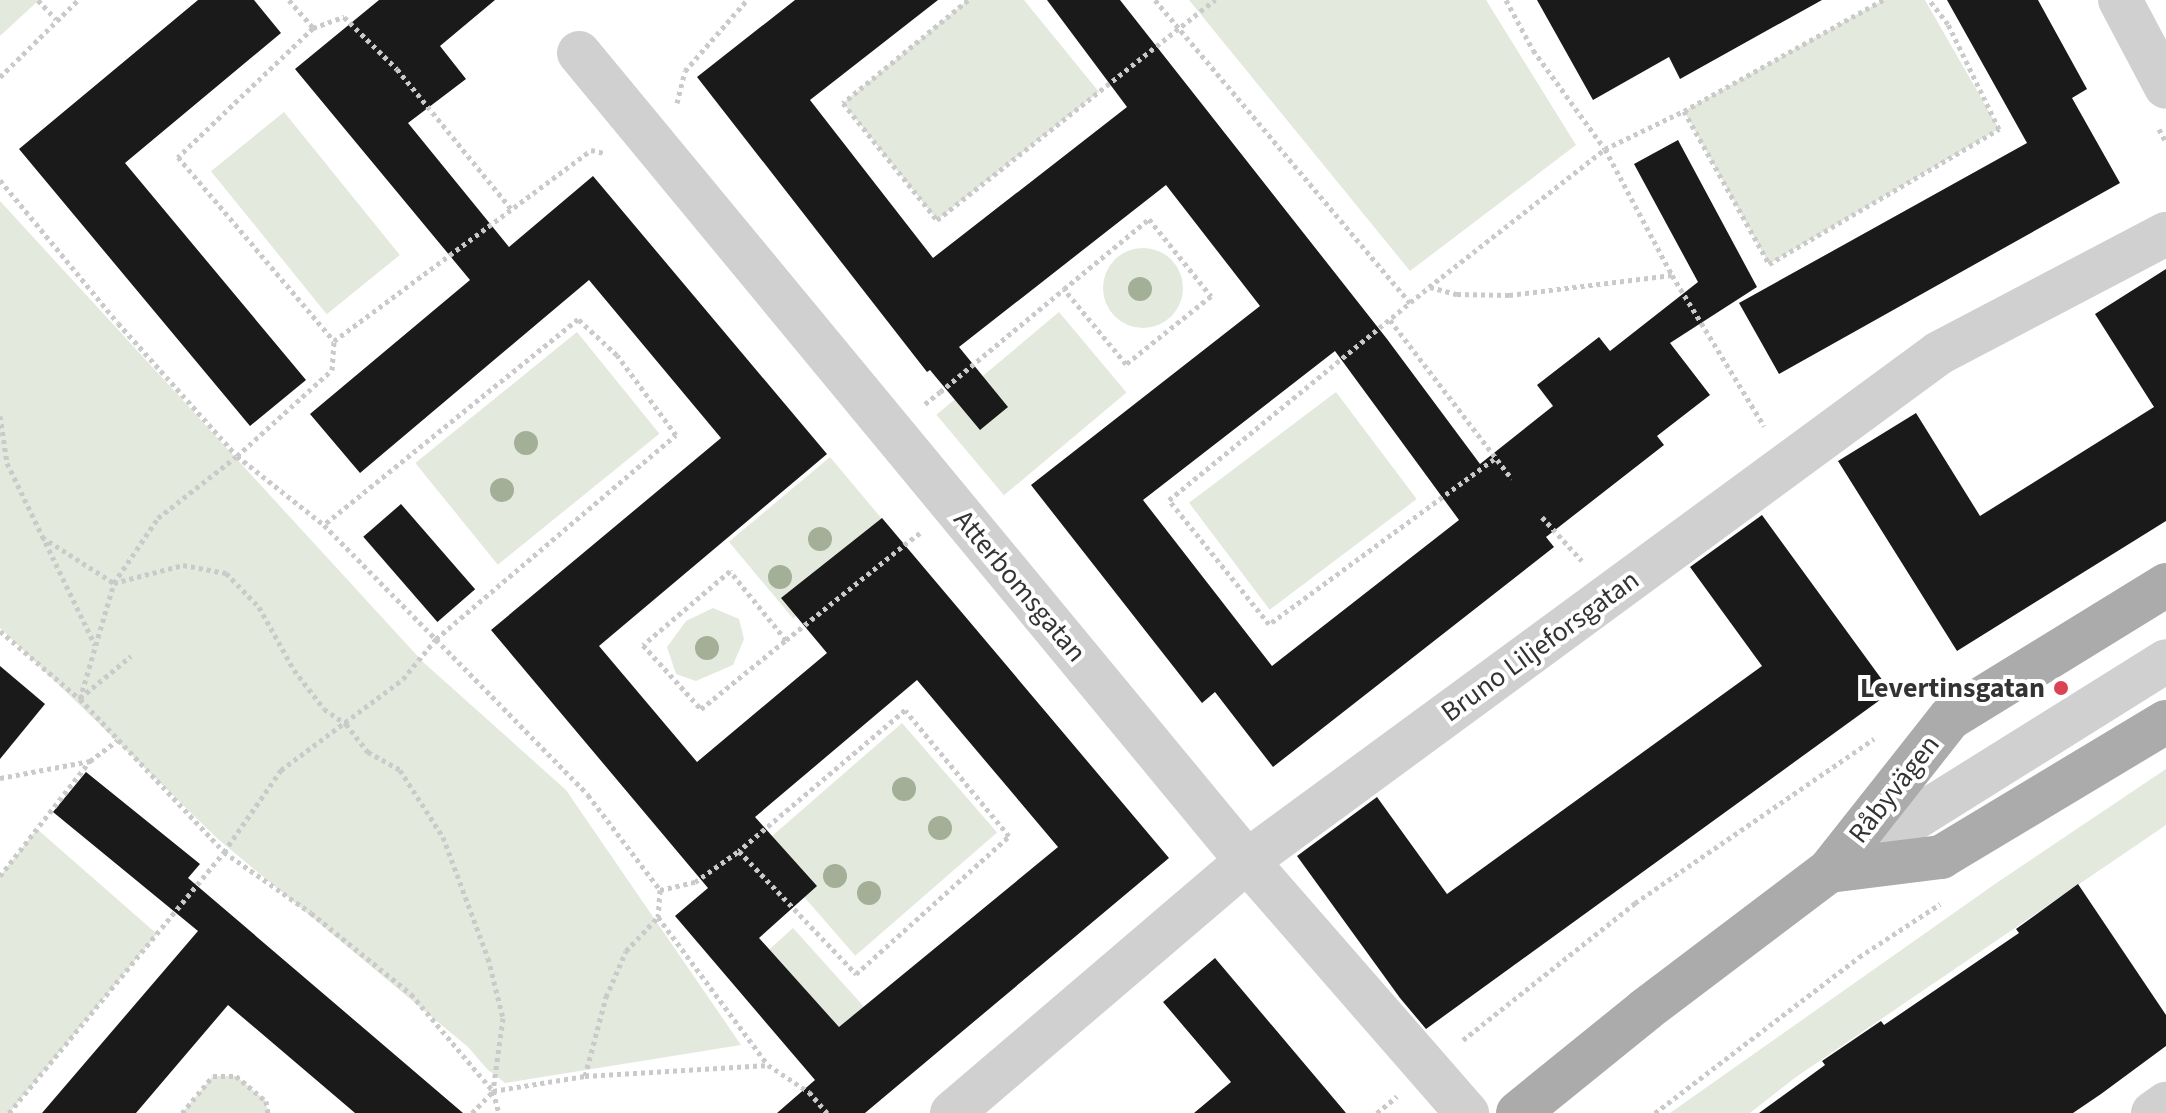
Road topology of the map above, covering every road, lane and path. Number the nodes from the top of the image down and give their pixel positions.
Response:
1 (38, 0) edge
2 (78, 0) edge
3 (289, 0) edge
4 (747, 0) edge
5 (968, 0) edge
6 (1155, 0) edge
7 (1215, 0) edge
8 (1506, 0) edge
9 (1883, 0) edge
10 (1929, 0) edge
11 (2120, 0) edge
12 (56, 19) junction
13 (313, 28) junction
14 (1178, 30) junction
15 (579, 53) dead end
16 (0, 77) edge
17 (2166, 87) edge
18 (676, 109) dead end
19 (1684, 111) junction
20 (1605, 149) junction
21 (618, 156) dead end
22 (0, 180) edge
23 (511, 209) junction
24 (2166, 234) edge
25 (1672, 275) junction
26 (1429, 287) junction
27 (1064, 289) junction
28 (1410, 303) junction
29 (1390, 320) junction
30 (334, 341) junction
31 (918, 410) dead end
32 (0, 416) edge
33 (1771, 439) dead end
34 (237, 456) junction
35 (1494, 459) junction
36 (1512, 479) dead end
37 (1542, 517) dead end
38 (324, 525) junction
39 (930, 525) dead end
40 (42, 537) junction
41 (1590, 571) dead end
42 (114, 583) junction
43 (2166, 585) edge
44 (0, 631) edge
45 (436, 639) junction
46 (786, 640) junction
47 (95, 646) junction
48 (131, 656) dead end
49 (2166, 661) edge
50 (80, 699) junction
51 (2166, 722) edge
52 (346, 724) junction
53 (1876, 738) dead end
54 (117, 741) junction
55 (90, 761) junction
56 (0, 778) edge
57 (739, 851) junction
58 (224, 852) junction
59 (1247, 861) junction
60 (1829, 871) junction
61 (0, 876) edge
62 (660, 890) junction
63 (1947, 900) dead end
64 (658, 917) junction
65 (768, 1065) junction
66 (1429, 1068) junction
67 (585, 1076) junction
68 (493, 1091) junction
69 (2166, 1104) edge
70 (9, 1113) edge
71 (182, 1113) edge
72 (268, 1113) edge
73 (472, 1113) edge
74 (499, 1113) edge
75 (827, 1113) edge
76 (952, 1113) edge
77 (1377, 1113) edge
78 (1467, 1113) edge
79 (1518, 1113) edge
80 (1655, 1113) edge
81 (2153, 1113) edge

1 - 12 path
2 - 12 path
3 - 13 path
4 - 18 path
5 - 14 path
6 - 14 path
7 - 14 path
8 - 20 path
9 - 19 path
10 - 19 path
11 - 17 street
12 - 16 path
13 - 23 path
13 - 30 path
14 - 28 path
15 - 59 street, Atterbomsgatan
19 - 20 path
20 - 25 path
20 - 26 path
21 - 23 path
22 - 34 path
23 - 30 path
24 - 59 street, Bruno Liljeforsgatan
25 - 26 path
25 - 33 path
26 - 28 path
27 - 27 path
27 - 31 path
28 - 29 path
29 - 35 path
29 - 35 path
30 - 34 path
32 - 40 path
34 - 38 path
34 - 42 path
35 - 36 path
37 - 41 path
38 - 45 path
38 - 45 path
39 - 46 path
40 - 42 path
40 - 47 path
42 - 47 path
42 - 52 path
43 - 60 main road, Råbyvägen
44 - 50 path
45 - 52 path
45 - 62 path
46 - 46 path
47 - 50 path
48 - 50 path
49 - 60 street, Råbyvägen
50 - 54 path
51 - 60 main road, Råbyvägen
52 - 58 path
52 - 68 path
53 - 66 path
54 - 55 path
54 - 58 path
55 - 56 path
55 - 61 path
57 - 57 path
57 - 62 path
58 - 68 path
58 - 70 path
59 - 66 street, Atterbomsgatan
59 - 76 street, Bruno Liljeforsgatan
60 - 79 main road, Råbyvägen
62 - 64 path
63 - 80 path
64 - 65 path
64 - 67 path
65 - 67 path
65 - 75 path
66 - 77 path
66 - 78 street, Atterbomsgatan
67 - 68 path
68 - 73 path
68 - 74 path
69 - 81 street
71 - 72 path

